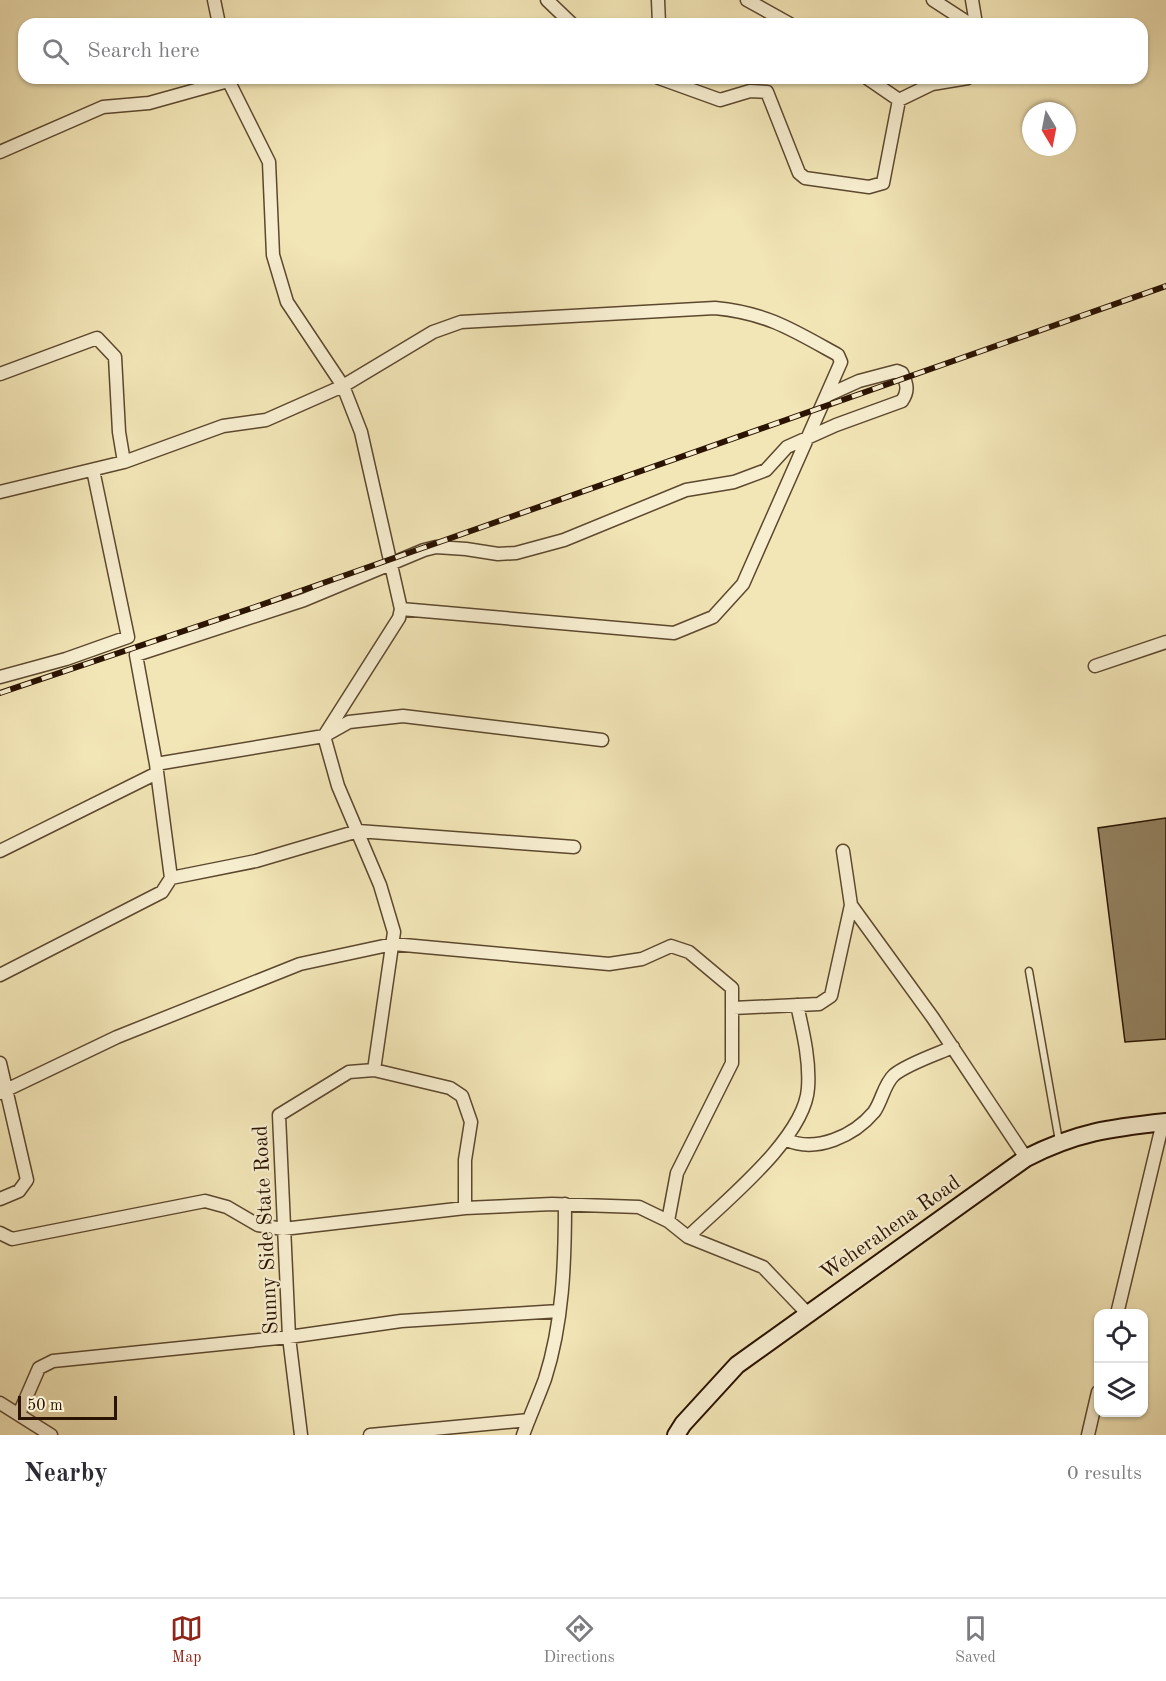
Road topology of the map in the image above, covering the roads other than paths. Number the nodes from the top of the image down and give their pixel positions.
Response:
1 (214, 0) edge
2 (547, 0) edge
3 (658, 0) edge
4 (747, 0) edge
5 (933, 0) edge
6 (972, 0) edge
7 (218, 18) edge
8 (566, 18) edge
9 (659, 18) edge
10 (778, 18) edge
11 (961, 18) edge
12 (975, 18) edge
13 (211, 84) edge
14 (230, 84) edge
15 (677, 84) edge
16 (875, 84) edge
17 (932, 84) edge
18 (898, 100) junction
19 (0, 152) edge
20 (0, 374) edge
21 (343, 386) junction
22 (828, 395) junction
23 (809, 437) junction
24 (124, 462) junction
25 (93, 470) junction
26 (0, 492) edge
27 (392, 564) junction
28 (401, 609) junction
29 (1166, 642) edge
30 (1095, 666) dead end
31 (0, 677) edge
32 (324, 736) junction
33 (602, 740) dead end
34 (157, 768) junction
35 (358, 831) junction
36 (574, 847) dead end
37 (0, 851) edge
38 (843, 851) dead end
39 (171, 878) junction
40 (851, 906) junction
41 (393, 944) junction
42 (1029, 971) dead end
43 (0, 975) edge
44 (796, 1005) junction
45 (733, 1008) junction
46 (953, 1047) junction
47 (0, 1063) edge
48 (374, 1070) junction
49 (3, 1093) edge
50 (1164, 1122) edge
51 (787, 1140) junction
52 (1059, 1141) junction
53 (1026, 1158) junction
54 (0, 1199) edge
55 (565, 1204) junction
56 (465, 1208) junction
57 (668, 1221) junction
58 (283, 1229) junction
59 (0, 1233) edge
60 (688, 1237) junction
61 (1118, 1309) edge
62 (559, 1311) junction
63 (807, 1313) junction
64 (289, 1337) junction
65 (0, 1403) edge
66 (1094, 1409) edge
67 (19, 1414) junction
68 (529, 1420) junction
69 (51, 1435) edge
70 (301, 1435) edge
71 (370, 1435) edge
72 (523, 1435) edge
73 (676, 1435) edge
74 (1088, 1435) edge

1 - 7 street
2 - 8 street
3 - 9 street
4 - 10 street
5 - 11 street
6 - 12 street
13 - 19 street
14 - 21 street
15 - 18 street
16 - 18 street
17 - 18 street
20 - 24 street
21 - 22 street
21 - 24 street
21 - 27 street
22 - 23 street
22 - 23 street
23 - 27 street
23 - 28 street
24 - 25 street
25 - 26 street
25 - 31 street
27 - 28 street
27 - 34 street
28 - 32 street
29 - 30 street
32 - 33 street
32 - 34 street
32 - 35 street
34 - 37 street
34 - 39 street
35 - 36 street
35 - 39 street
35 - 41 street
38 - 40 street
39 - 43 street
40 - 44 street
40 - 46 street
41 - 45 street
41 - 48 street
41 - 49 street
42 - 52 lane
44 - 45 street
44 - 51 street
45 - 57 street
46 - 51 street
46 - 53 street
47 - 49 street
48 - 56 street
48 - 58 street, Sunny Side State Road
49 - 54 street
50 - 52 main road, Weherahena Road
50 - 61 street
51 - 60 street
52 - 53 main road, Weherahena Road
53 - 63 main road, Weherahena Road
55 - 56 street
55 - 57 street
55 - 62 street
56 - 58 street
57 - 60 street
58 - 59 street
58 - 64 street, Sunny Side State Road
60 - 63 street
62 - 64 street
62 - 68 street
63 - 73 main road, Weherahena Road
64 - 67 street
64 - 70 street, Sunny Side State Road
65 - 67 street
66 - 74 street
67 - 69 street
68 - 71 street
68 - 72 street

